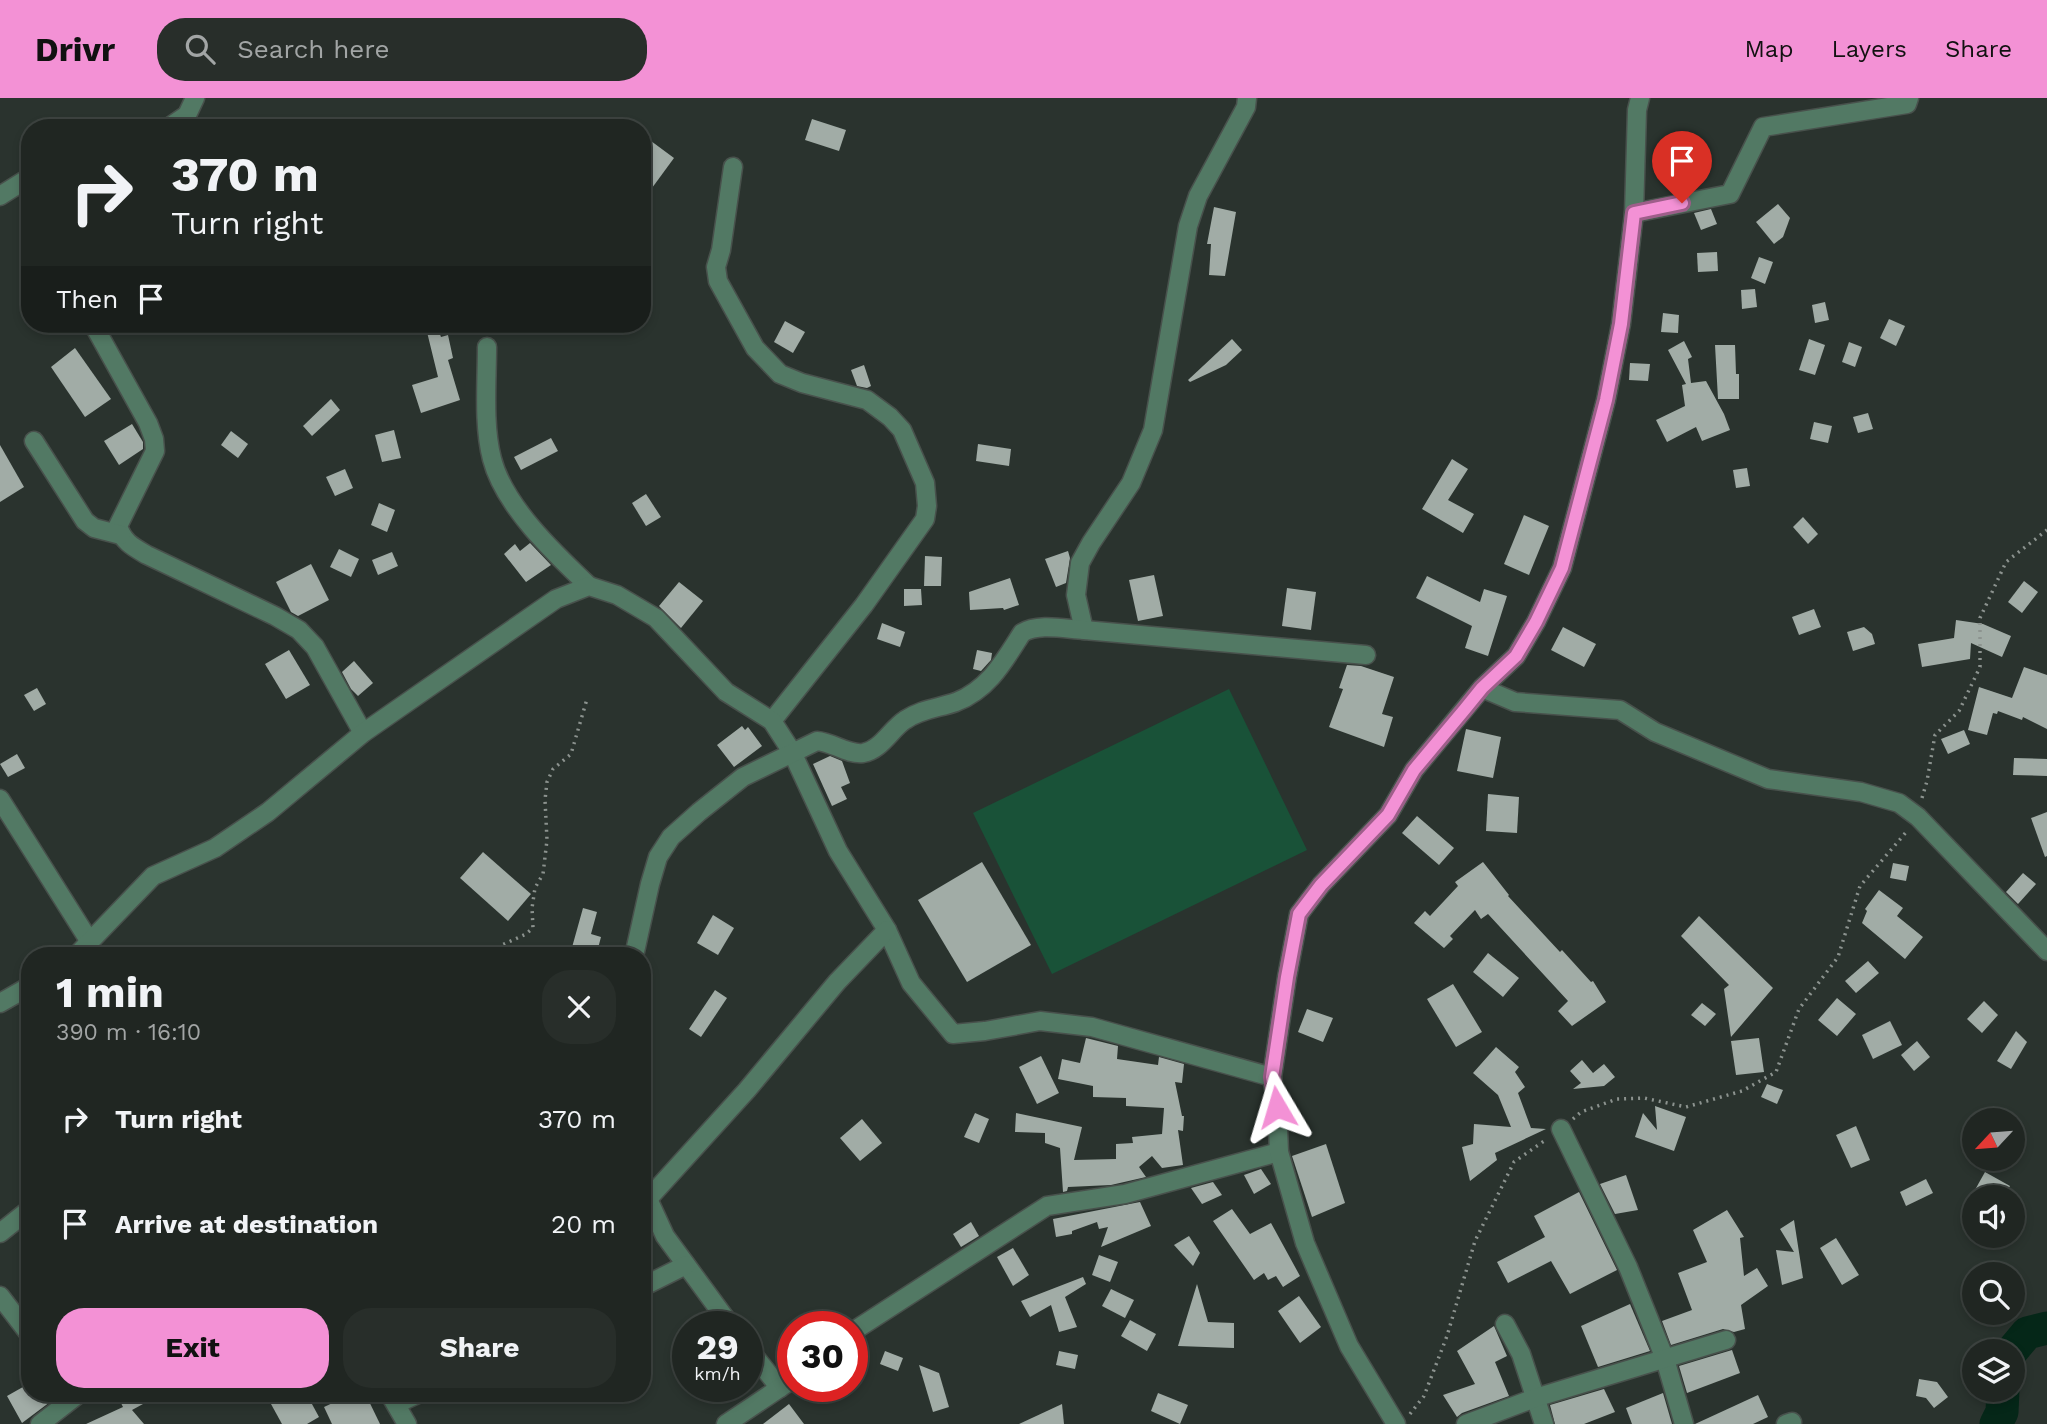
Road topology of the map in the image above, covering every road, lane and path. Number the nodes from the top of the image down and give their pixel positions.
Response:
1 (195, 98) edge
2 (1247, 98) edge
3 (1640, 98) edge
4 (1909, 98) edge
5 (181, 119) edge
6 (733, 167) dead end
7 (21, 183) edge
8 (0, 196) edge
9 (1634, 213) junction
10 (98, 333) edge
11 (487, 347) dead end
12 (34, 441) dead end
13 (2047, 530) edge
14 (121, 535) junction
15 (589, 586) junction
16 (1084, 630) junction
17 (1366, 654) dead end
18 (1482, 688) junction
19 (587, 699) dead end
20 (772, 721) junction
21 (363, 733) junction
22 (792, 752) junction
23 (0, 799) edge
24 (1918, 817) junction
25 (887, 930) junction
26 (90, 942) junction
27 (85, 947) edge
28 (501, 947) edge
29 (636, 947) edge
30 (2047, 951) edge
31 (21, 991) edge
32 (0, 1003) edge
33 (1272, 1077) junction
34 (1561, 1129) junction
35 (1279, 1152) junction
36 (651, 1194) edge
37 (651, 1211) edge
38 (21, 1216) edge
39 (0, 1233) edge
40 (686, 1265) junction
41 (651, 1282) edge
42 (0, 1296) edge
43 (720, 1311) edge
44 (868, 1322) edge
45 (21, 1323) edge
46 (1505, 1324) dead end
47 (1726, 1340) dead end
48 (1665, 1359) junction
49 (763, 1361) edge
50 (777, 1374) edge
51 (777, 1390) edge
52 (1535, 1398) junction
53 (67, 1402) edge
54 (395, 1402) edge
55 (1403, 1419) edge
56 (40, 1424) edge
57 (407, 1424) edge
58 (726, 1424) edge
59 (1466, 1424) edge
60 (1544, 1424) edge
61 (1684, 1424) edge

1 - 5 street
2 - 16 street
3 - 9 street
4 - 9 street
6 - 20 street
7 - 8 street
9 - 18 street
10 - 14 street
11 - 15 street
12 - 14 street
13 - 24 path
14 - 21 street
15 - 20 street
15 - 21 street
16 - 17 street
16 - 22 street
18 - 24 street
18 - 33 street
19 - 28 path
20 - 22 street
21 - 26 street
22 - 25 street
22 - 29 street
23 - 26 street
24 - 30 street
24 - 34 path
25 - 33 street
25 - 36 street
26 - 27 street
31 - 32 street
33 - 35 street
34 - 48 street
34 - 55 path
35 - 44 street
35 - 55 street
37 - 40 street
38 - 39 street
40 - 41 street
40 - 43 street
42 - 45 street
46 - 52 street
47 - 48 street
48 - 52 street
48 - 61 street
49 - 50 street
51 - 58 street
52 - 59 street
52 - 60 street
53 - 56 street
54 - 57 street

